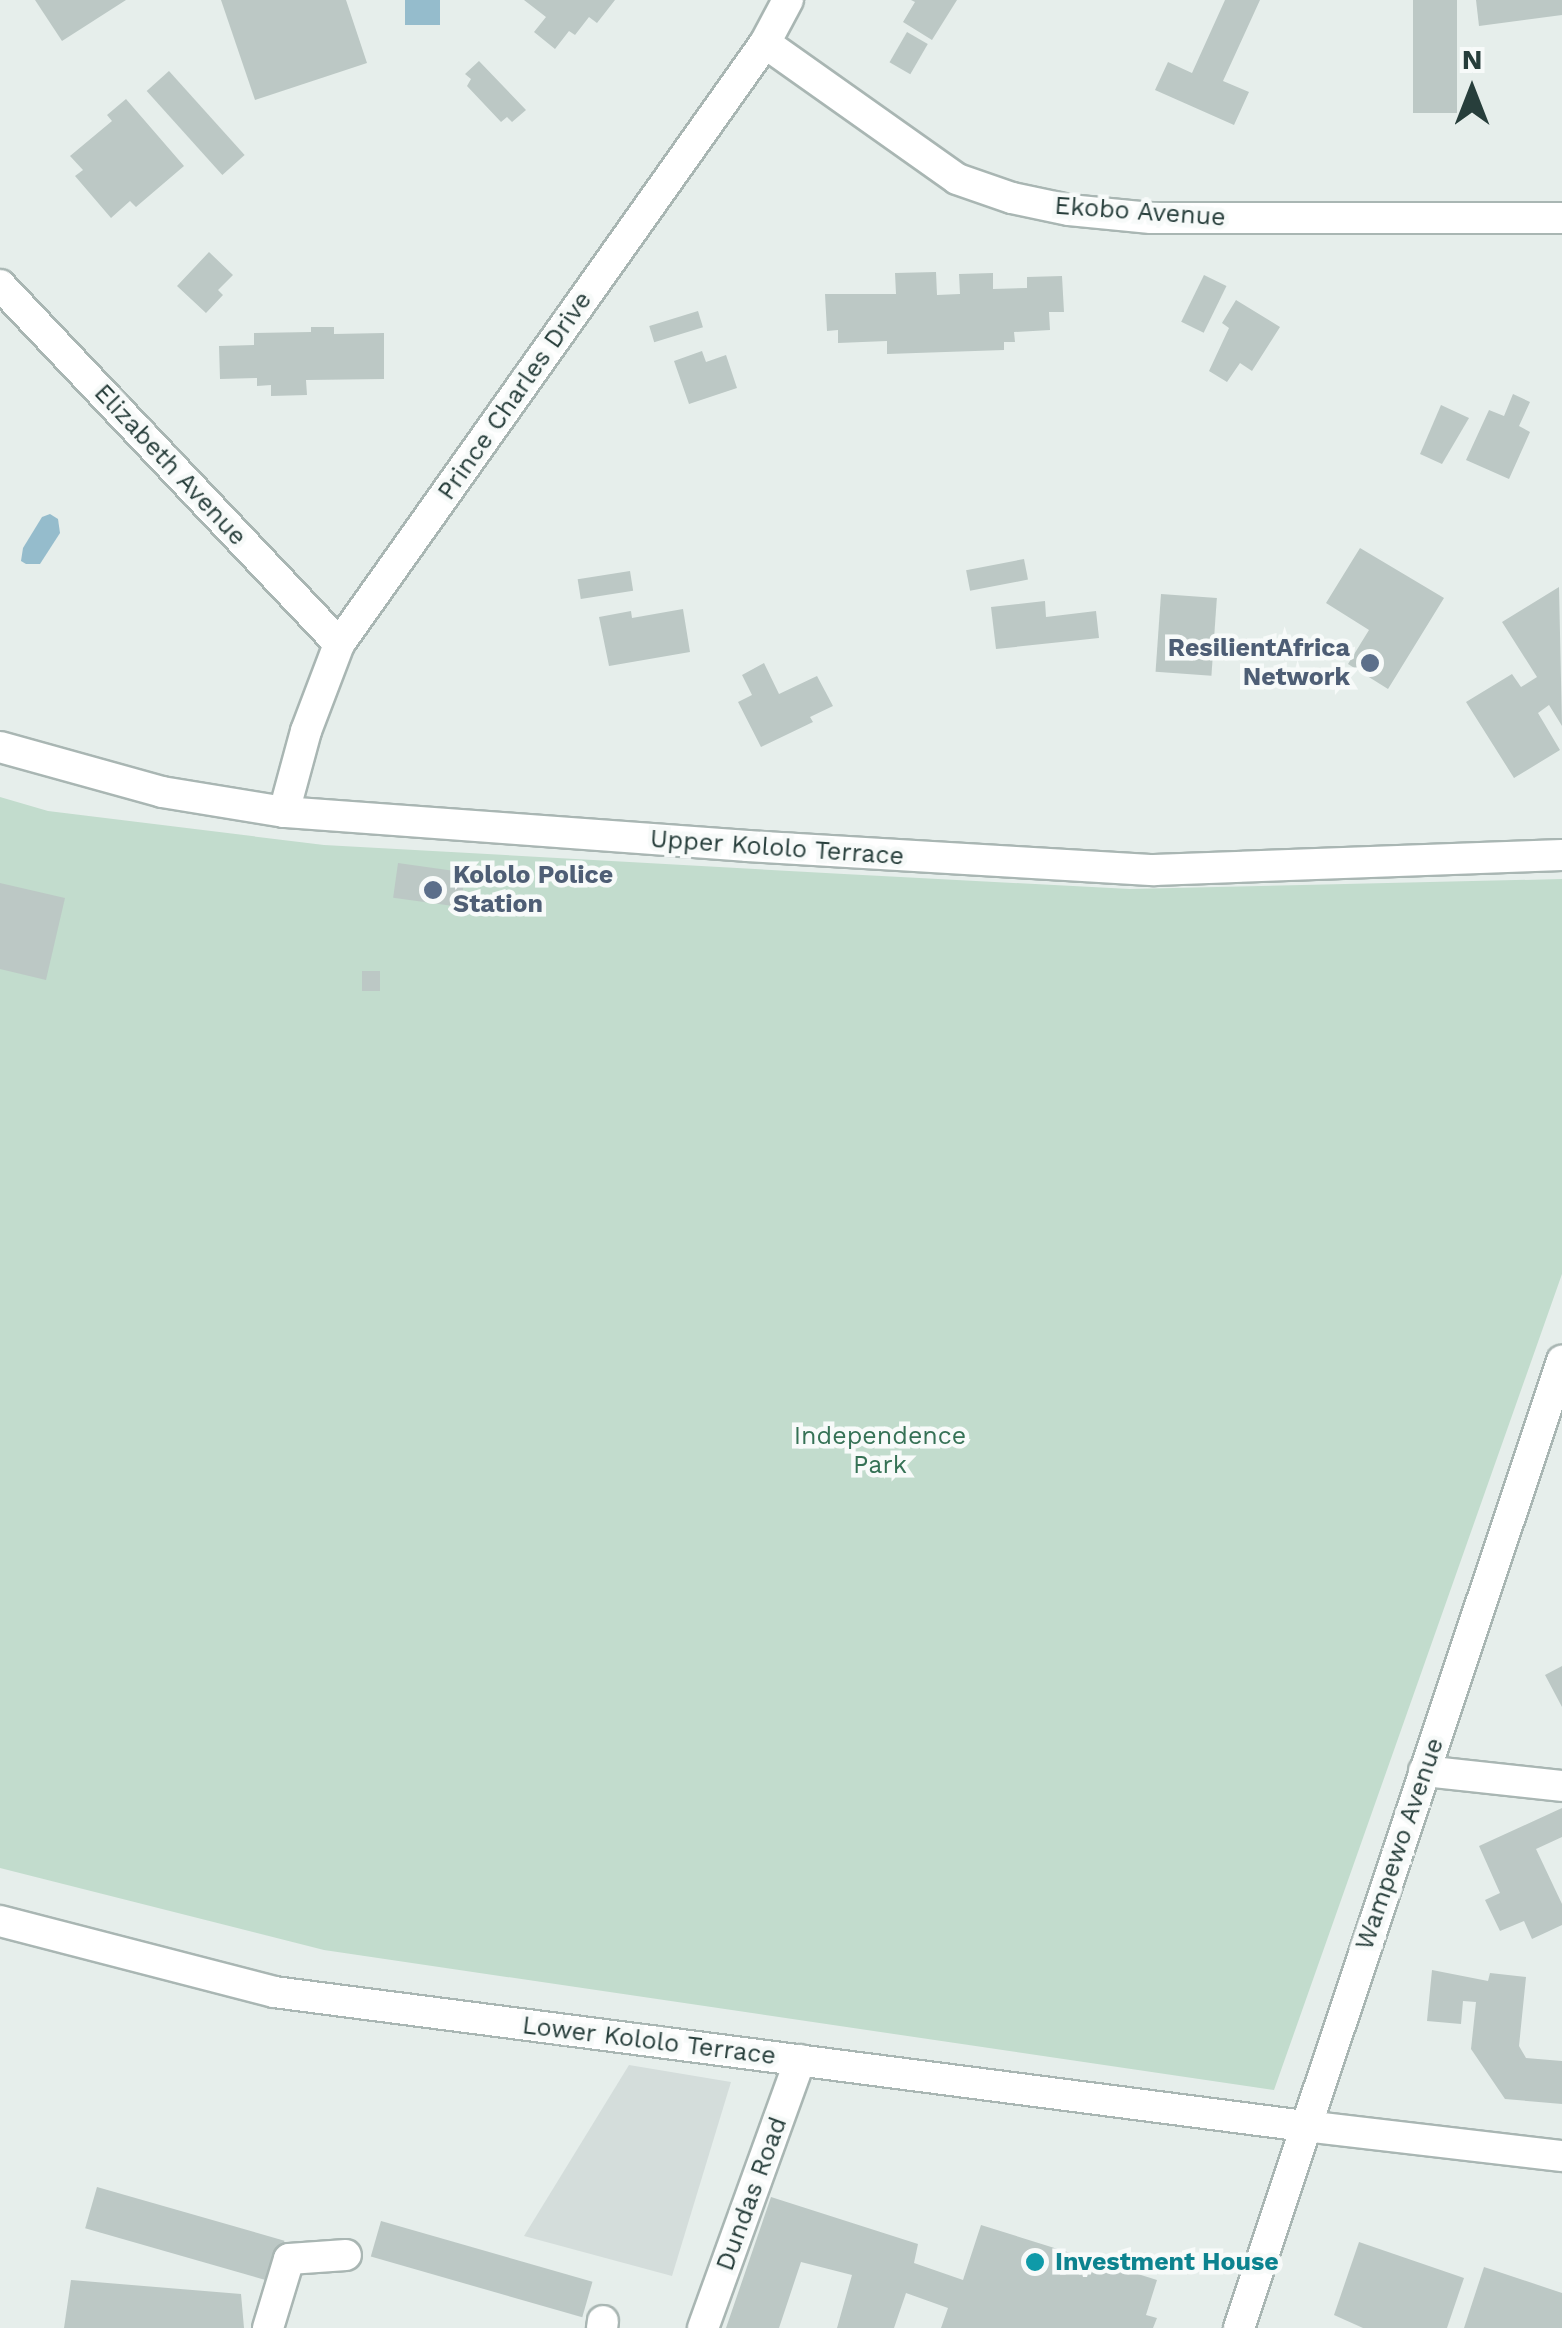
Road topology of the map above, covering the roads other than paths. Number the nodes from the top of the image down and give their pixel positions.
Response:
1 (788, 0) edge
2 (766, 43) junction
3 (1562, 218) edge
4 (0, 285) edge
5 (339, 644) junction
6 (0, 747) edge
7 (284, 812) junction
8 (1562, 855) edge
9 (1562, 1361) edge
10 (1424, 1771) junction
11 (1562, 1786) edge
12 (0, 1920) edge
13 (800, 2060) junction
14 (1305, 2126) junction
15 (1562, 2156) edge
16 (346, 2255) dead end
17 (268, 2328) edge
18 (703, 2328) edge
19 (1239, 2328) edge

1 - 2 street, Prince Charles Drive
2 - 3 street, Ekobo Avenue
2 - 5 street, Prince Charles Drive
4 - 5 street, Elizabeth Avenue
5 - 7 street, Prince Charles Drive
6 - 7 street, Upper Kololo Terrace
7 - 8 street, Upper Kololo Terrace
9 - 10 street, Wampewo Avenue
10 - 11 street
10 - 14 street, Wampewo Avenue
12 - 13 street, Lower Kololo Terrace
13 - 14 street, Lower Kololo Terrace
13 - 18 street, Dundas Road
14 - 15 street, Lower Kololo Terrace
14 - 19 street, Wampewo Avenue
16 - 17 street

